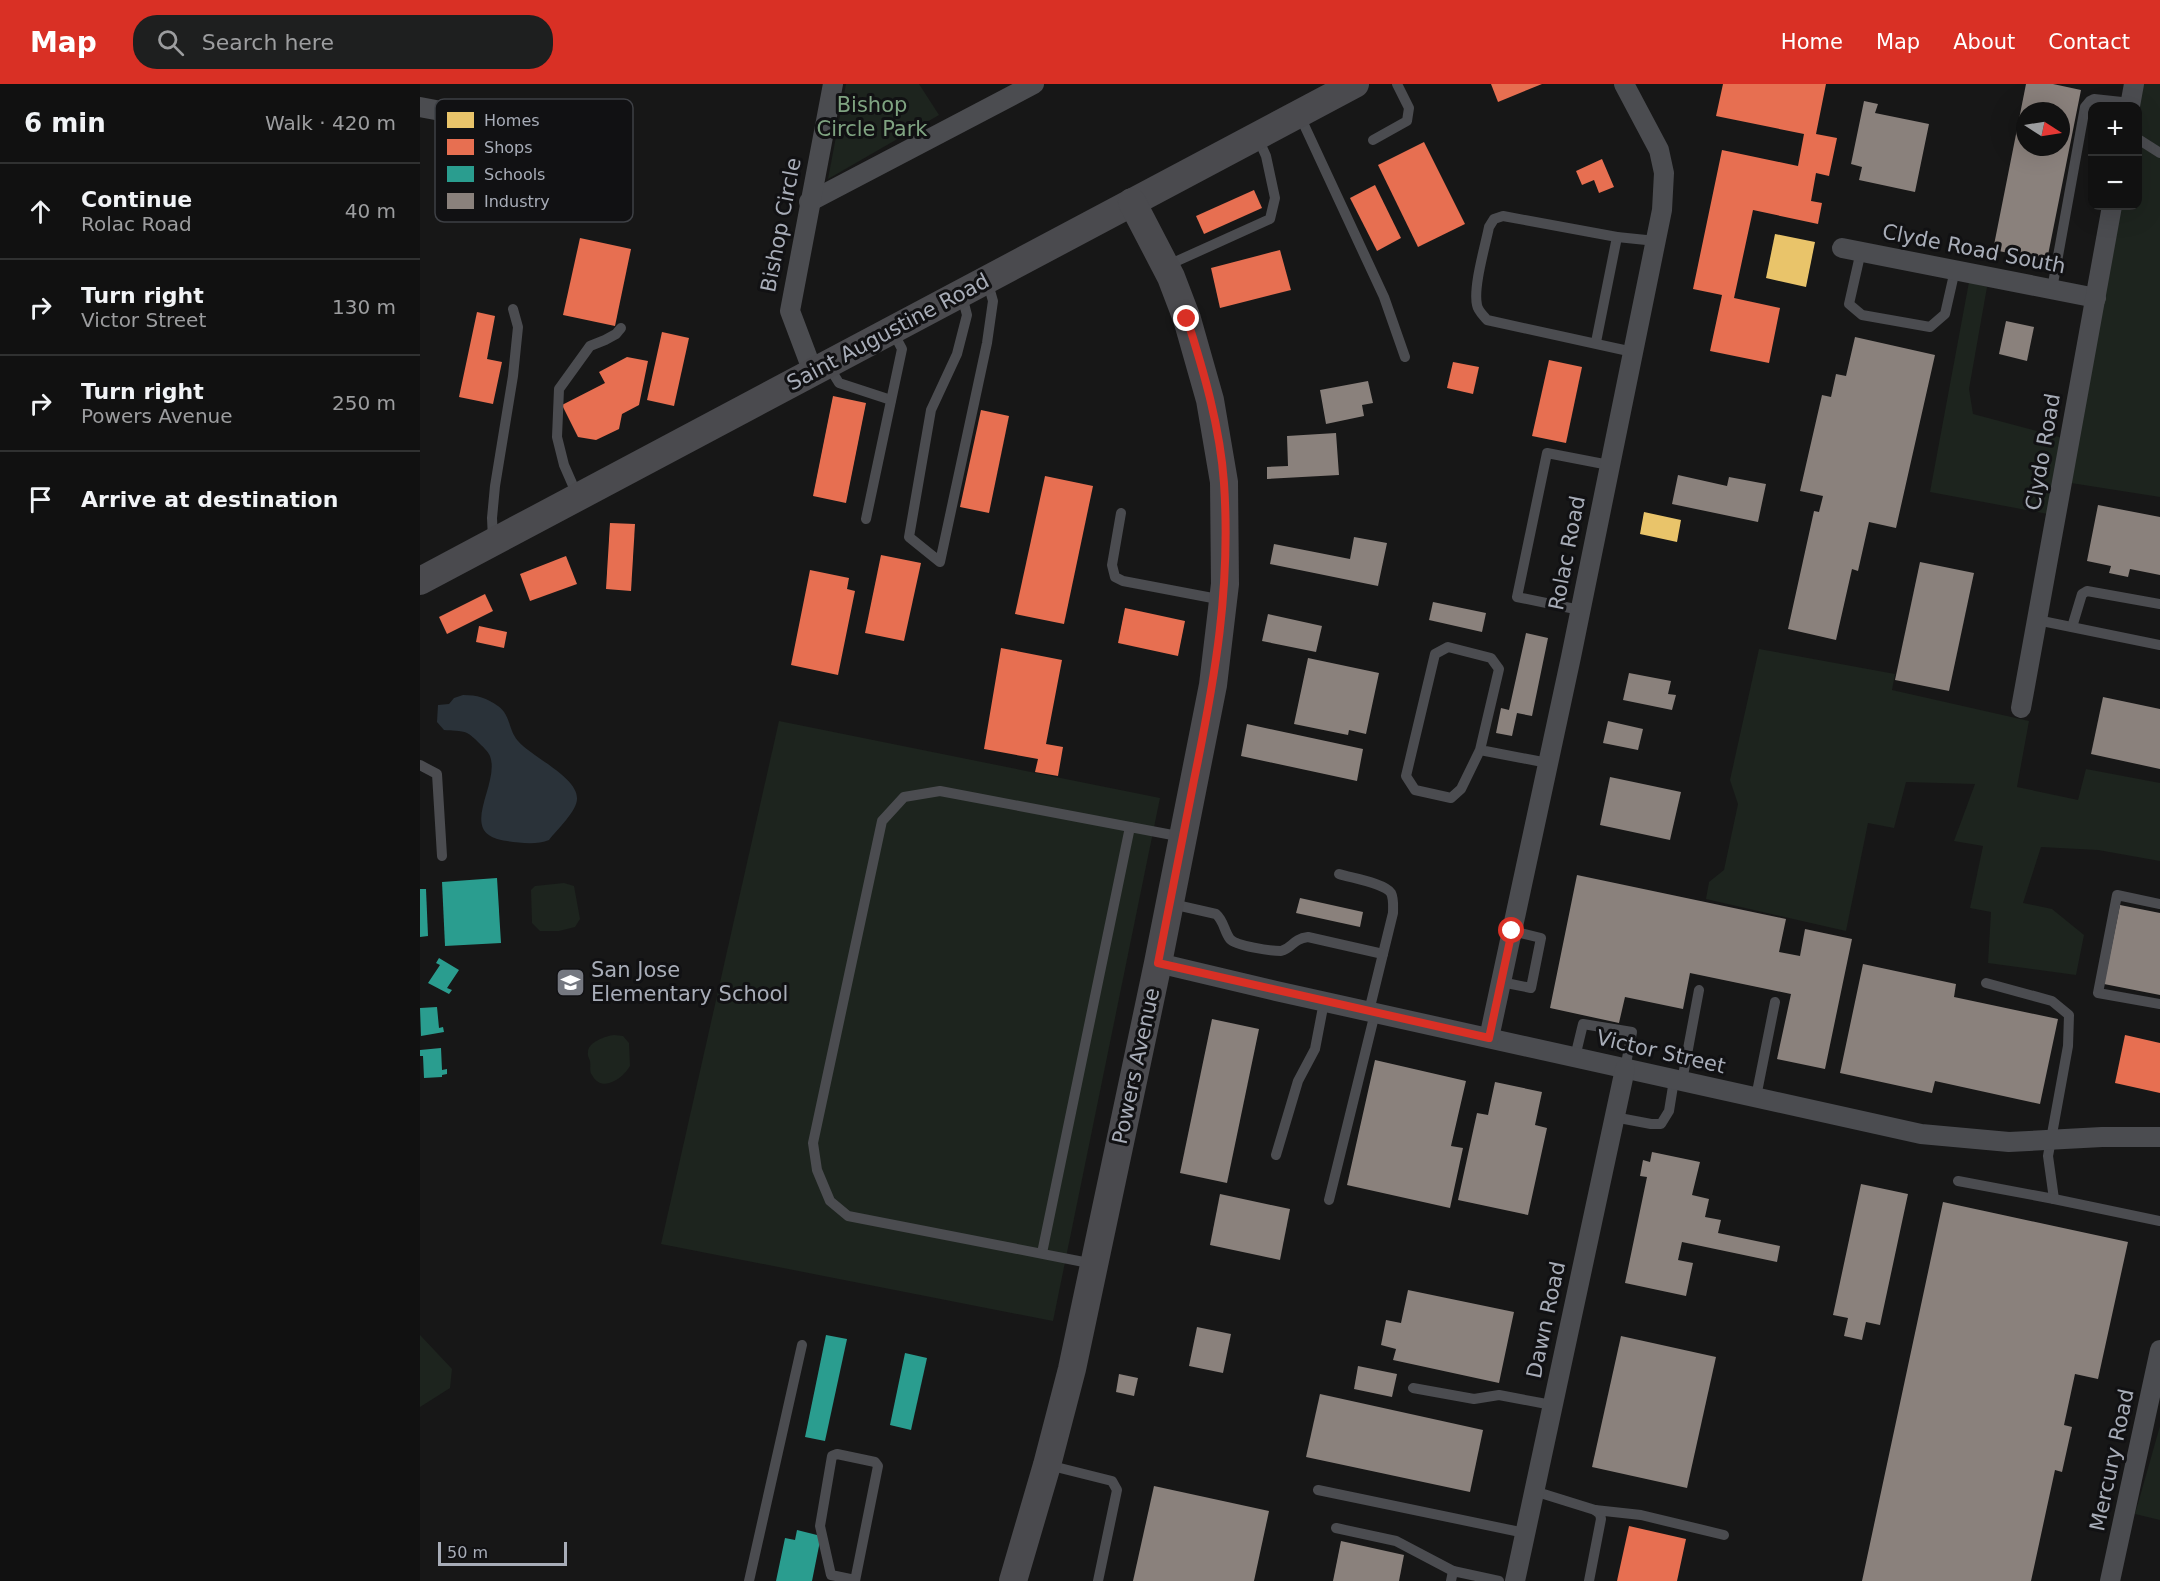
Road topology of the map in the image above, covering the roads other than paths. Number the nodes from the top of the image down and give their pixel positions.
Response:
1 (833, 84) edge
2 (1034, 84) edge
3 (1355, 84) edge
4 (1397, 84) edge
5 (1624, 84) edge
6 (2134, 84) edge
7 (2089, 102) edge
8 (2112, 102) edge
9 (2131, 102) edge
10 (2088, 103) edge
11 (420, 107) edge
12 (435, 110) edge
13 (1299, 114) junction
14 (1257, 136) junction
15 (1373, 140) dead end
16 (2142, 142) edge
17 (2160, 153) edge
18 (809, 202) junction
19 (1132, 202) junction
20 (2111, 210) edge
21 (1617, 237) junction
22 (1656, 241) junction
23 (1851, 249) joint
24 (1166, 266) junction
25 (1954, 270) junction
26 (987, 279) junction
27 (2052, 289) junction
28 (961, 294) junction
29 (2096, 298) junction
30 (513, 309) dead end
31 (621, 328) dead end
32 (892, 330) junction
33 (1596, 342) junction
34 (1633, 352) junction
35 (1405, 357) dead end
36 (820, 368) junction
37 (891, 400) junction
38 (1610, 465) junction
39 (578, 497) junction
40 (1121, 513) dead end
41 (866, 519) dead end
42 (493, 542) junction
43 (420, 581) edge
44 (1224, 600) junction
45 (2159, 603) edge
46 (1580, 610) junction
47 (2037, 620) junction
48 (2072, 627) junction
49 (2160, 645) edge
50 (2021, 708) dead end
51 (1480, 750) junction
52 (1548, 763) junction
53 (420, 765) edge
54 (1130, 827) junction
55 (1183, 837) junction
56 (442, 856) dead end
57 (1339, 874) dead end
58 (1170, 903) junction
59 (2160, 904) edge
60 (1512, 931) junction
61 (1383, 954) junction
62 (1158, 963) junction
63 (1501, 982) junction
64 (1986, 983) dead end
65 (1699, 990) dead end
66 (1324, 1002) junction
67 (1775, 1002) dead end
68 (2160, 1004) edge
69 (1372, 1012) junction
70 (1489, 1038) junction
71 (1575, 1057) junction
72 (1624, 1069) junction
73 (1678, 1081) junction
74 (1756, 1097) junction
75 (1614, 1117) junction
76 (2160, 1137) edge
77 (2050, 1140) junction
78 (1276, 1155) dead end
79 (1958, 1181) dead end
80 (2054, 1199) junction
81 (1329, 1200) dead end
82 (2160, 1221) edge
83 (1042, 1253) junction
84 (1094, 1264) junction
85 (802, 1345) dead end
86 (2160, 1350) edge
87 (1413, 1388) dead end
88 (1552, 1405) junction
89 (1047, 1465) junction
90 (1318, 1491) dead end
91 (1534, 1491) junction
92 (1594, 1510) junction
93 (1336, 1528) dead end
94 (1525, 1533) junction
95 (1724, 1535) dead end
96 (1452, 1576) edge
97 (749, 1581) edge
98 (855, 1581) edge
99 (1013, 1581) edge
100 (1098, 1581) edge
101 (1499, 1581) edge
102 (1515, 1581) edge
103 (1589, 1581) edge
104 (2110, 1581) edge

1 - 18 street, Bishop Circle
2 - 18 street
3 - 13 street, Saint Augustine Road
4 - 15 lane
5 - 22 street, Rolac Road
6 - 9 street
7 - 8 lane
10 - 27 lane
11 - 12 street
13 - 14 street, Saint Augustine Road
13 - 35 lane
14 - 19 street, Saint Augustine Road
14 - 24 lane
16 - 17 lane
18 - 36 street, Bishop Circle
19 - 24 street, Powers Avenue
19 - 26 street, Saint Augustine Road
20 - 29 street, Clydo Road
21 - 22 lane
21 - 33 lane
21 - 33 lane
22 - 34 street, Rolac Road
23 - 25 street, Clyde Road South
23 - 25 lane
24 - 44 street, Powers Avenue
25 - 27 street, Clyde Road South
26 - 28 street, Saint Augustine Road
26 - 28 lane
27 - 29 street, Clyde Road South
28 - 32 street, Saint Augustine Road
29 - 47 street, Clydo Road
30 - 42 lane
31 - 39 lane
32 - 36 street, Saint Augustine Road
32 - 37 lane
33 - 34 lane
34 - 38 street, Rolac Road
36 - 37 lane
36 - 39 street, Saint Augustine Road
37 - 41 lane
38 - 46 street, Rolac Road
38 - 46 lane
39 - 42 street, Saint Augustine Road
40 - 44 lane
42 - 43 street, Saint Augustine Road
44 - 55 street, Powers Avenue
45 - 48 lane
46 - 52 street, Rolac Road
47 - 48 lane
47 - 50 street, Clydo Road
48 - 49 lane
51 - 51 lane
51 - 52 lane
52 - 60 street, Rolac Road
53 - 56 lane
54 - 55 lane
54 - 83 lane
54 - 83 lane
55 - 58 street, Powers Avenue
57 - 61 lane
58 - 61 lane
58 - 62 street, Powers Avenue
59 - 68 lane
60 - 63 street, Rolac Road
60 - 63 lane
61 - 69 lane
62 - 66 street, Victor Street
62 - 84 street, Powers Avenue
63 - 70 street, Rolac Road
64 - 77 lane
65 - 73 lane
66 - 69 street, Victor Street
66 - 78 lane
67 - 74 lane
69 - 70 street, Victor Street
69 - 81 lane
70 - 71 street, Victor Street
71 - 72 street, Victor Street
71 - 72 lane
72 - 73 street, Victor Street
72 - 75 street, Dawn Road
73 - 74 street, Victor Street
73 - 75 lane
74 - 77 street, Victor Street
75 - 88 street, Dawn Road
76 - 77 street, Victor Street
77 - 80 lane
79 - 80 lane
80 - 82 lane
83 - 84 lane
84 - 89 street, Powers Avenue
85 - 97 lane
86 - 104 street, Mercury Road
87 - 88 lane
88 - 91 street, Dawn Road
89 - 99 street, Powers Avenue
89 - 100 lane
90 - 94 lane
91 - 92 lane
91 - 94 street, Dawn Road
92 - 95 lane
92 - 103 lane
93 - 96 lane
94 - 102 street, Dawn Road
96 - 101 lane
98 - 98 lane

